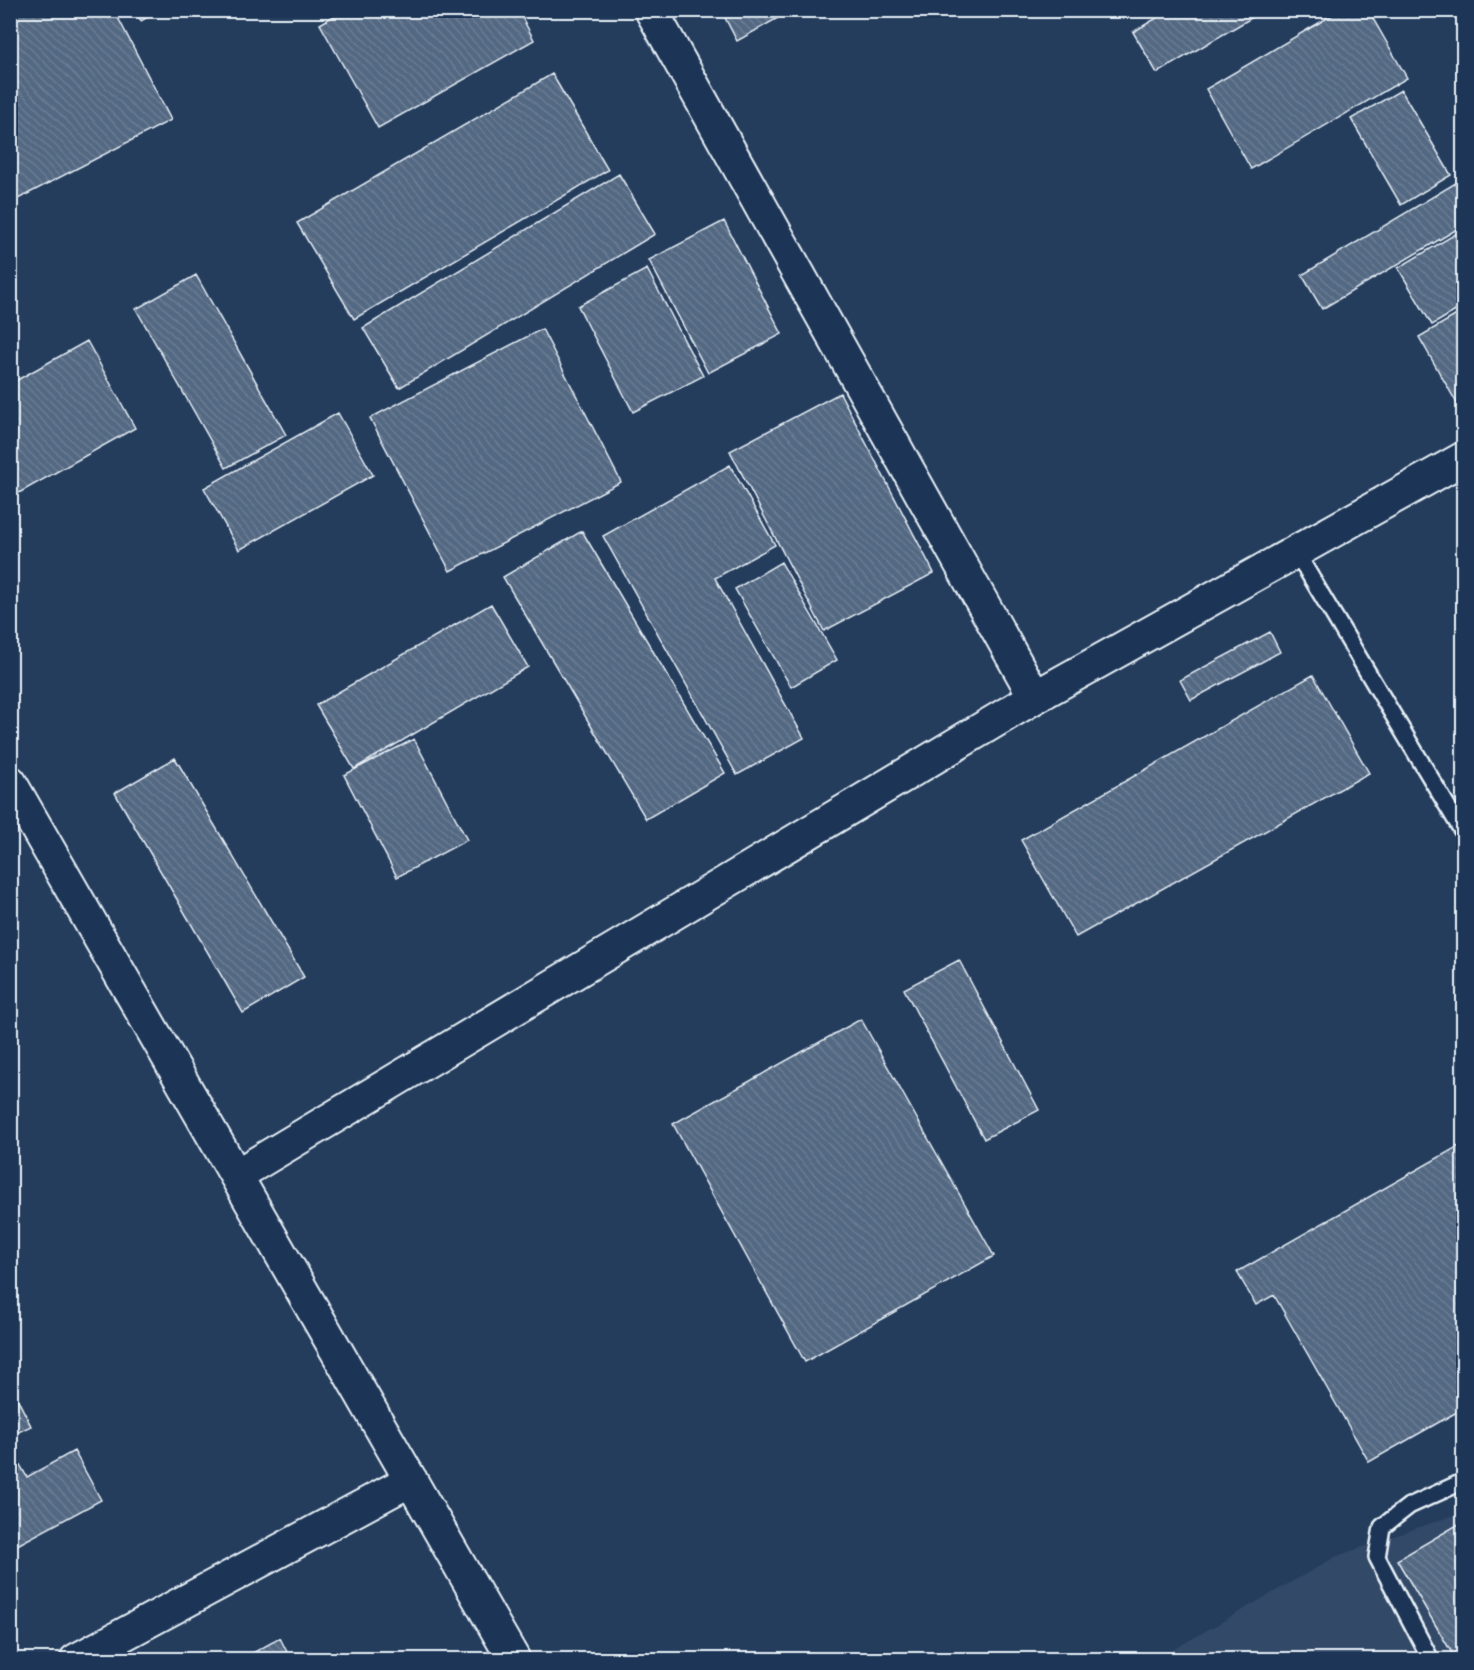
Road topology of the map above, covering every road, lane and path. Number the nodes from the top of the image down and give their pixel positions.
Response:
1 (651, 10) edge
2 (1464, 458) edge
3 (1296, 552) junction
4 (1035, 697) junction
5 (10, 782) edge
6 (1464, 834) edge
7 (237, 1175) junction
8 (411, 1480) junction
9 (1464, 1481) edge
10 (76, 1659) edge
11 (514, 1659) edge
12 (1431, 1659) edge

1 - 4 street
2 - 3 street
3 - 4 street
3 - 6 lane
4 - 7 street
5 - 7 street
7 - 8 street
8 - 10 street
8 - 11 street
9 - 12 lane

